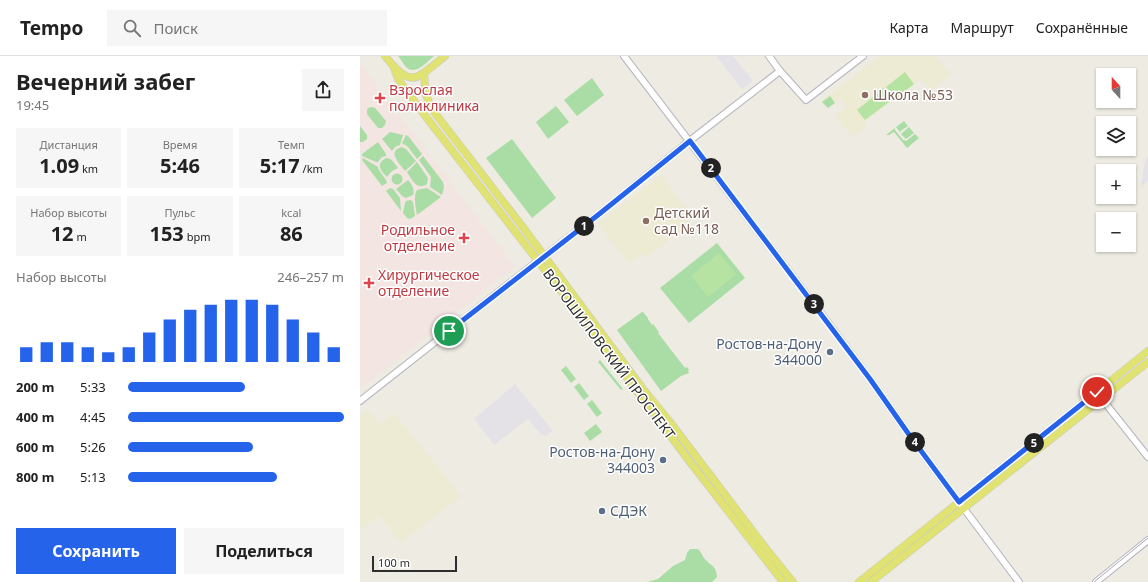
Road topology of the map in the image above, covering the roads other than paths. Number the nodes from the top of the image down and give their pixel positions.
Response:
1 (384, 56) edge
2 (624, 56) edge
3 (769, 56) edge
4 (863, 56) edge
5 (443, 57) edge
6 (394, 68) junction
7 (780, 71) junction
8 (424, 73) junction
9 (690, 141) junction
10 (544, 256) junction
11 (538, 261) junction
12 (1148, 351) edge
13 (1148, 362) edge
14 (1102, 399) junction
15 (360, 401) edge
16 (1148, 458) edge
17 (961, 505) junction
18 (1148, 540) edge
19 (783, 582) edge
20 (793, 582) edge
21 (859, 582) edge
22 (871, 582) edge
23 (1019, 582) edge
24 (1096, 582) edge

1 - 6 main road
2 - 9 main road
3 - 7 main road
4 - 7 main road
5 - 8 main road
6 - 8 main road
6 - 11 main road, ВОРОШИЛОВСКИЙ ПРОСПЕКТ
7 - 9 main road
8 - 10 main road, ВОРОШИЛОВСКИЙ ПРОСПЕКТ
9 - 10 main road
9 - 17 main road
10 - 11 main road
10 - 20 main road, ВОРОШИЛОВСКИЙ ПРОСПЕКТ
11 - 15 main road
11 - 19 main road, ВОРОШИЛОВСКИЙ ПРОСПЕКТ
12 - 17 main road
13 - 14 main road
14 - 16 main road
14 - 17 main road
17 - 21 main road
17 - 22 main road
17 - 23 main road
18 - 24 main road

